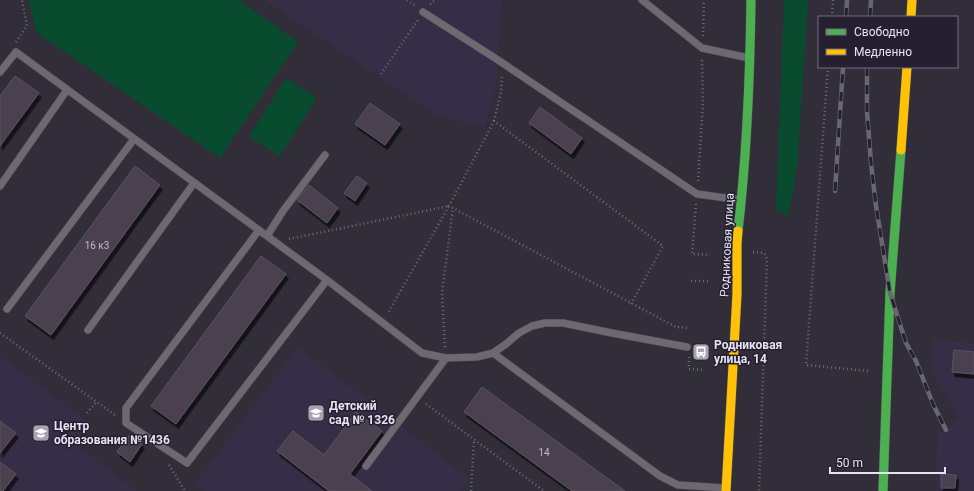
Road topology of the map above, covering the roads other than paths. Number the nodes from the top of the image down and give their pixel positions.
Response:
1 (642, 0) edge
2 (751, 0) edge
3 (912, 0) edge
4 (423, 12) road end
5 (911, 16) edge
6 (750, 58) junction
7 (907, 68) edge
8 (0, 72) edge
9 (68, 90) junction
10 (134, 139) junction
11 (325, 155) dead end
12 (194, 183) junction
13 (0, 186) edge
14 (742, 200) junction
15 (259, 230) junction
16 (267, 236) junction
17 (327, 280) junction
18 (7, 309) dead end
19 (88, 330) dead end
20 (687, 347) road end
21 (493, 353) junction
22 (446, 358) junction
23 (366, 466) dead end
24 (690, 488) edge
25 (726, 489) edge
26 (883, 491) edge

1 - 6 lane
2 - 6 main road, Родниковая улица
3 - 5 main road
4 - 14 lane
6 - 14 main road, Родниковая улица
7 - 26 main road
8 - 9 lane
9 - 10 lane
9 - 13 lane
10 - 12 lane
10 - 18 lane
11 - 16 lane
12 - 15 lane
12 - 19 lane
14 - 25 main road, Родниковая улица
15 - 16 lane
15 - 17 lane
16 - 17 lane
17 - 22 lane
20 - 21 lane
21 - 22 lane
21 - 24 lane
22 - 23 lane
24 - 25 lane

